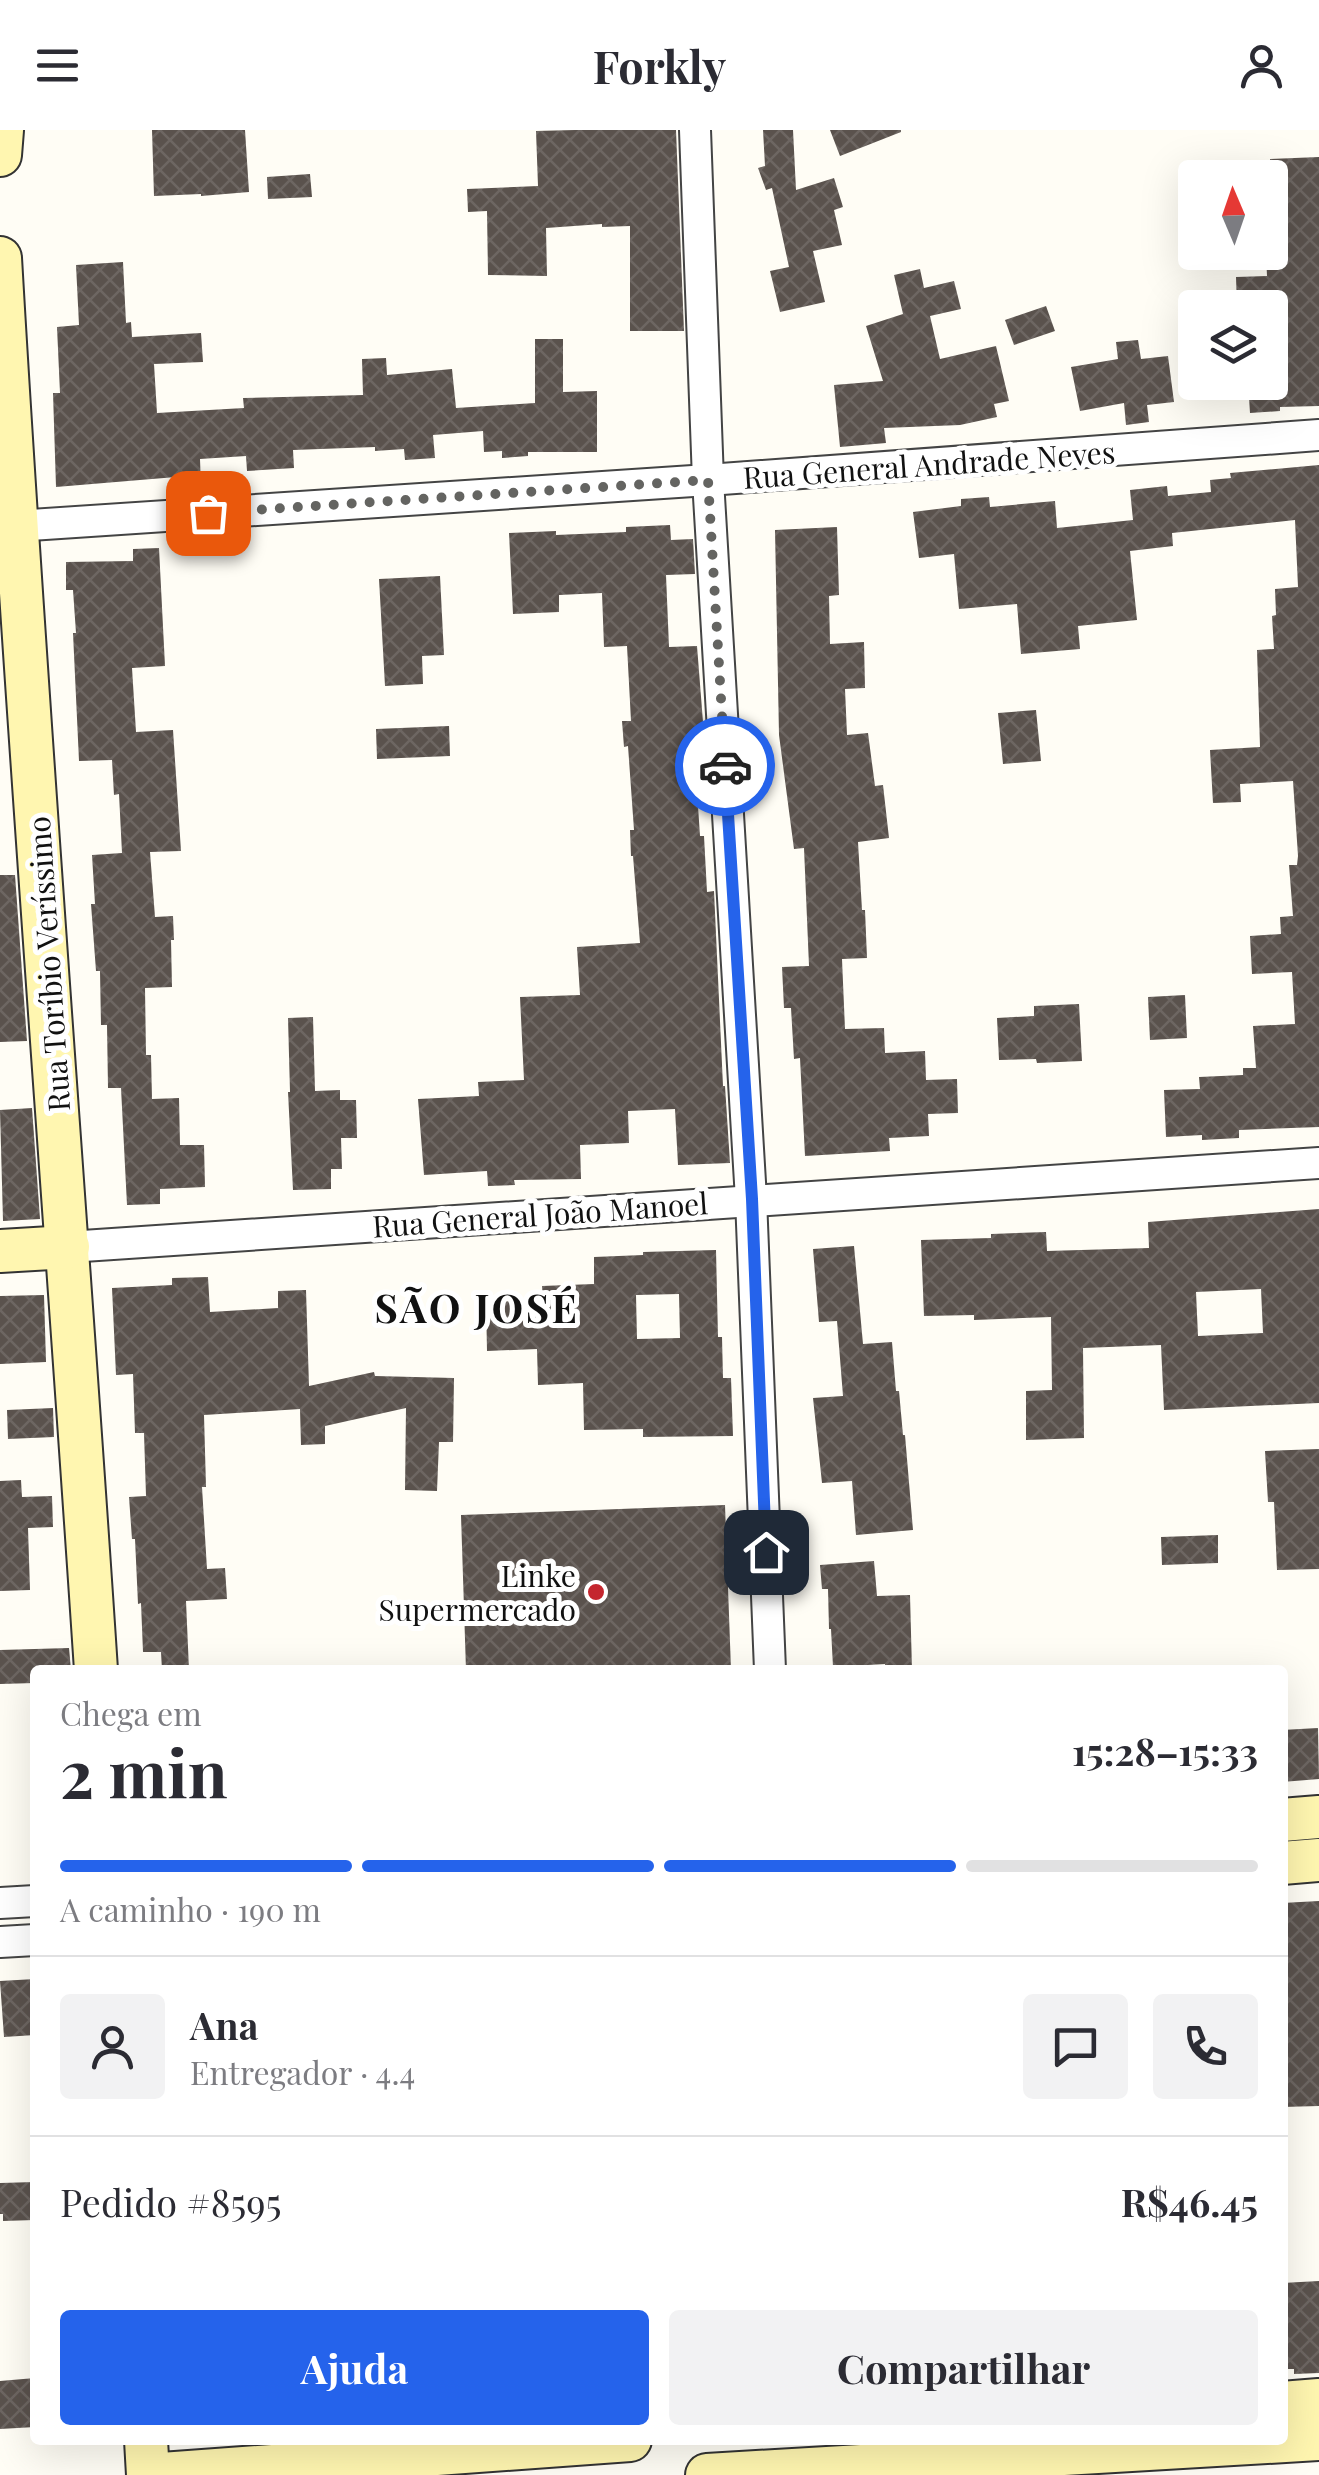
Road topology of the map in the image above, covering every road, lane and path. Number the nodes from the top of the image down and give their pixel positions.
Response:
1 (2, 130) edge
2 (696, 130) edge
3 (0, 155) edge
4 (0, 258) edge
5 (1319, 435) edge
6 (708, 480) junction
7 (8, 527) edge
8 (1319, 1162) edge
9 (752, 1199) junction
10 (68, 1247) junction
11 (0, 1251) edge
12 (96, 1665) edge
13 (770, 1665) edge
14 (1319, 1817) edge
15 (1288, 1820) edge
16 (1319, 1860) edge
17 (1288, 1862) edge
18 (30, 1901) edge
19 (0, 1903) edge
20 (30, 1940) edge
21 (0, 1942) edge
22 (1319, 2400) edge
23 (1288, 2402) edge
24 (1319, 2439) edge
25 (1288, 2440) edge
26 (146, 2445) edge
27 (619, 2445) edge
28 (1128, 2445) edge
29 (587, 2459) edge
30 (791, 2462) edge
31 (416, 2465) edge
32 (148, 2475) edge
33 (707, 2475) edge

1 - 3 main road
2 - 6 street
4 - 7 main road, Rua Toríbio Veríssimo
5 - 6 street, Rua General Andrade Neves
6 - 7 street, Rua General Andrade Neves
6 - 9 street
7 - 10 main road, Rua Toríbio Veríssimo
8 - 9 street, Rua General João Manoel
9 - 10 street, Rua General João Manoel
9 - 13 street
10 - 11 main road, Rua General João Manoel
10 - 12 main road, Rua Toríbio Veríssimo
14 - 15 main road
16 - 17 main road
18 - 19 street
20 - 21 street
22 - 23 main road
24 - 25 main road
26 - 32 main road
27 - 29 main road
28 - 30 main road
29 - 31 main road
30 - 33 main road
31 - 32 main road

